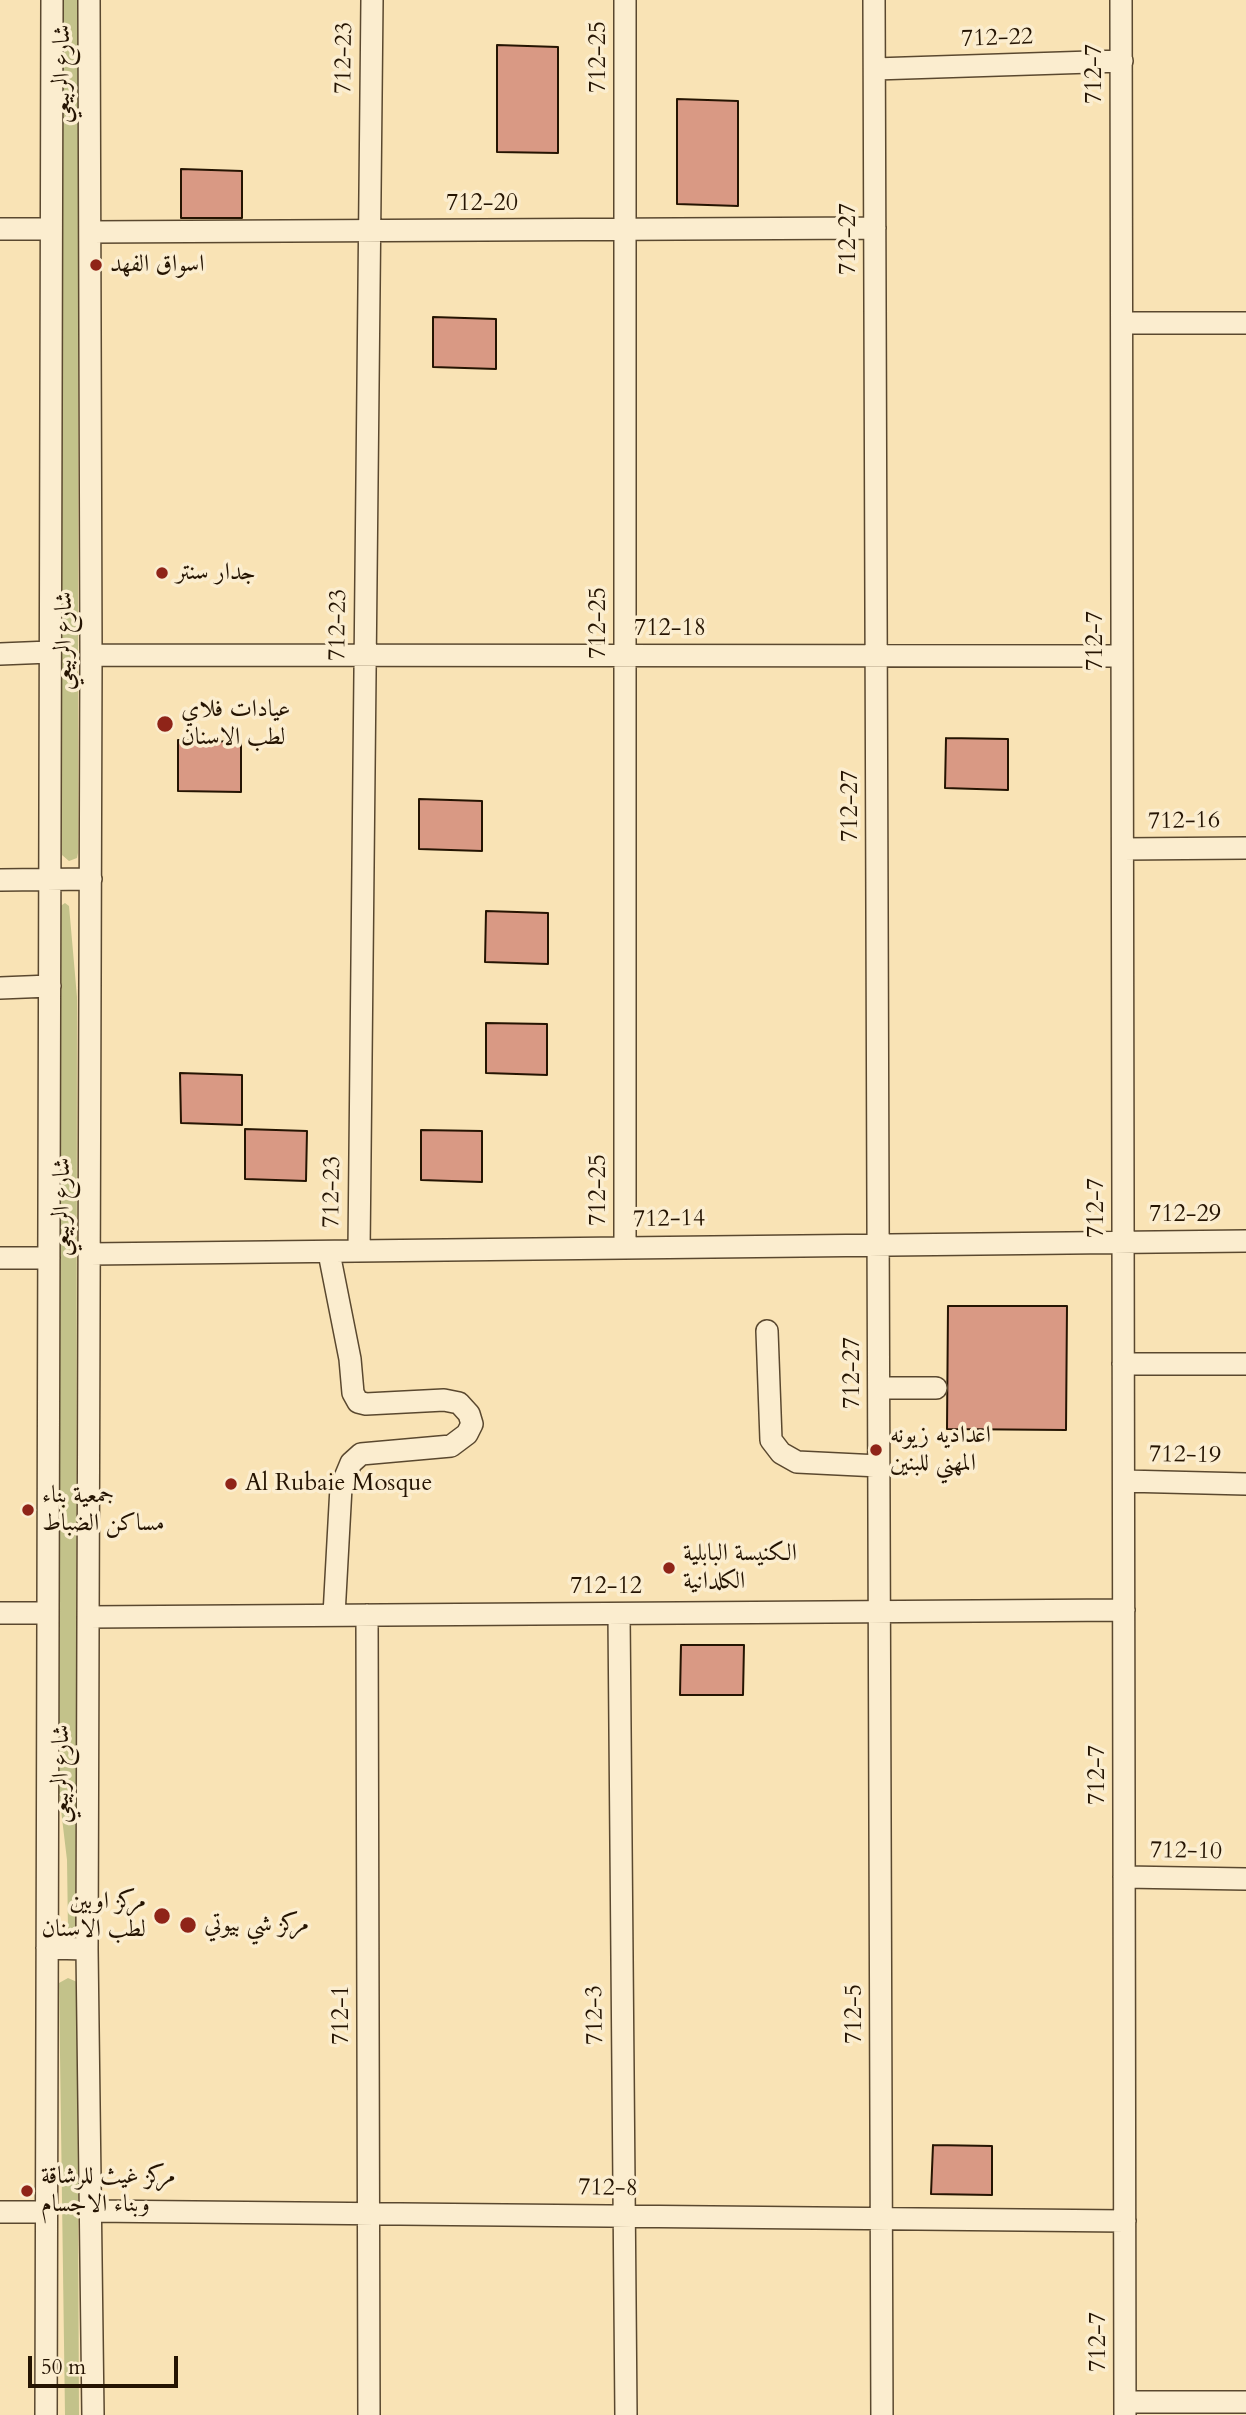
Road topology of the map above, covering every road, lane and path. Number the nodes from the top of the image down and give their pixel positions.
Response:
1 (52, 0) edge
2 (89, 0) edge
3 (372, 0) edge
4 (625, 0) edge
5 (874, 0) edge
6 (1121, 0) edge
7 (1122, 61) junction
8 (875, 69) junction
9 (875, 228) junction
10 (0, 229) edge
11 (51, 229) junction
12 (626, 229) junction
13 (370, 231) junction
14 (90, 232) junction
15 (1122, 323) junction
16 (1246, 323) edge
17 (50, 652) junction
18 (0, 654) edge
19 (91, 655) junction
20 (365, 655) junction
21 (625, 656) junction
22 (876, 656) junction
23 (1122, 656) junction
24 (1246, 848) edge
25 (1123, 849) junction
26 (91, 879) junction
27 (0, 880) edge
28 (50, 880) junction
29 (50, 986) junction
30 (0, 988) edge
31 (1123, 1240) junction
32 (1246, 1241) edge
33 (878, 1244) junction
34 (625, 1247) junction
35 (359, 1250) junction
36 (329, 1253) junction
37 (90, 1254) junction
38 (0, 1258) edge
39 (49, 1258) junction
40 (767, 1331) dead end
41 (1123, 1364) junction
42 (1246, 1364) edge
43 (879, 1388) junction
44 (936, 1388) dead end
45 (879, 1466) junction
46 (1124, 1481) junction
47 (1246, 1484) edge
48 (1124, 1610) junction
49 (880, 1612) junction
50 (0, 1613) edge
51 (48, 1613) junction
52 (619, 1614) junction
53 (334, 1615) junction
54 (367, 1615) junction
55 (88, 1617) junction
56 (1124, 1877) junction
57 (1246, 1879) edge
58 (47, 1948) junction
59 (87, 1949) junction
60 (90, 2211) junction
61 (0, 2212) edge
62 (46, 2212) junction
63 (368, 2213) junction
64 (624, 2216) junction
65 (881, 2218) junction
66 (1125, 2221) junction
67 (1246, 2402) edge
68 (1125, 2409) edge
69 (46, 2415) edge
70 (93, 2415) edge
71 (369, 2415) edge
72 (626, 2415) edge
73 (882, 2415) edge

1 - 11 street, شارع الربيعي
2 - 14 street, شارع الربيعي
3 - 13 street, 712-23
4 - 12 street, 712-25
5 - 8 street, 712-27
6 - 7 street, 712-7
7 - 8 street, 712-22
7 - 15 street, 712-7
8 - 9 street, 712-27
9 - 12 street, 712-20
9 - 22 street, 712-27
10 - 11 street
11 - 17 street, شارع الربيعي
12 - 13 street, 712-20
12 - 21 street, 712-25
13 - 14 street, 712-20
13 - 20 street, 712-23
14 - 19 street, شارع الربيعي
15 - 16 street
15 - 23 street, 712-7
17 - 18 street
17 - 28 street, شارع الربيعي
19 - 20 street, 712-18
19 - 26 street, شارع الربيعي
20 - 21 street, 712-18
20 - 35 street, 712-23
21 - 22 street, 712-18
21 - 34 street, 712-25
22 - 23 street, 712-18
22 - 33 street, 712-27
23 - 25 street, 712-7
24 - 25 street, 712-16
25 - 31 street, 712-7
26 - 28 street
26 - 37 street, شارع الربيعي
27 - 28 street
28 - 29 street, شارع الربيعي
29 - 30 street
29 - 39 street, شارع الربيعي
31 - 32 street, 712-29
31 - 33 street, 712-14
31 - 41 street, 712-7
33 - 34 street, 712-14
33 - 43 street, 712-27
34 - 35 street, 712-14
35 - 36 street, 712-14
36 - 37 street, 712-14
36 - 53 street
37 - 55 street, شارع الربيعي
38 - 39 street
39 - 51 street, شارع الربيعي
40 - 45 street
41 - 42 street
41 - 46 street, 712-7
43 - 44 street
43 - 45 street, 712-27
45 - 49 street, 712-27
46 - 47 street, 712-19
46 - 48 street, 712-7
48 - 49 street, 712-12
48 - 56 street, 712-7
49 - 52 street, 712-12
49 - 65 street, 712-5
50 - 51 street
51 - 58 street, شارع الربيعي
52 - 54 street, 712-12
52 - 64 street, 712-3
53 - 54 street, 712-12
53 - 55 street, 712-12
54 - 63 street, 712-1
55 - 59 street, شارع الربيعي
56 - 57 street, 712-10
56 - 66 street, 712-7
58 - 59 street
58 - 62 street, شارع الربيعي
59 - 60 street, شارع الربيعي
60 - 63 street, 712-8
60 - 70 street, شارع الربيعي
61 - 62 street
62 - 69 street, شارع الربيعي
63 - 64 street, 712-8
63 - 71 street, 712-1
64 - 65 street, 712-8
64 - 72 street, 712-3
65 - 66 street, 712-8
65 - 73 street, 712-5
66 - 68 street, 712-7
67 - 68 street

